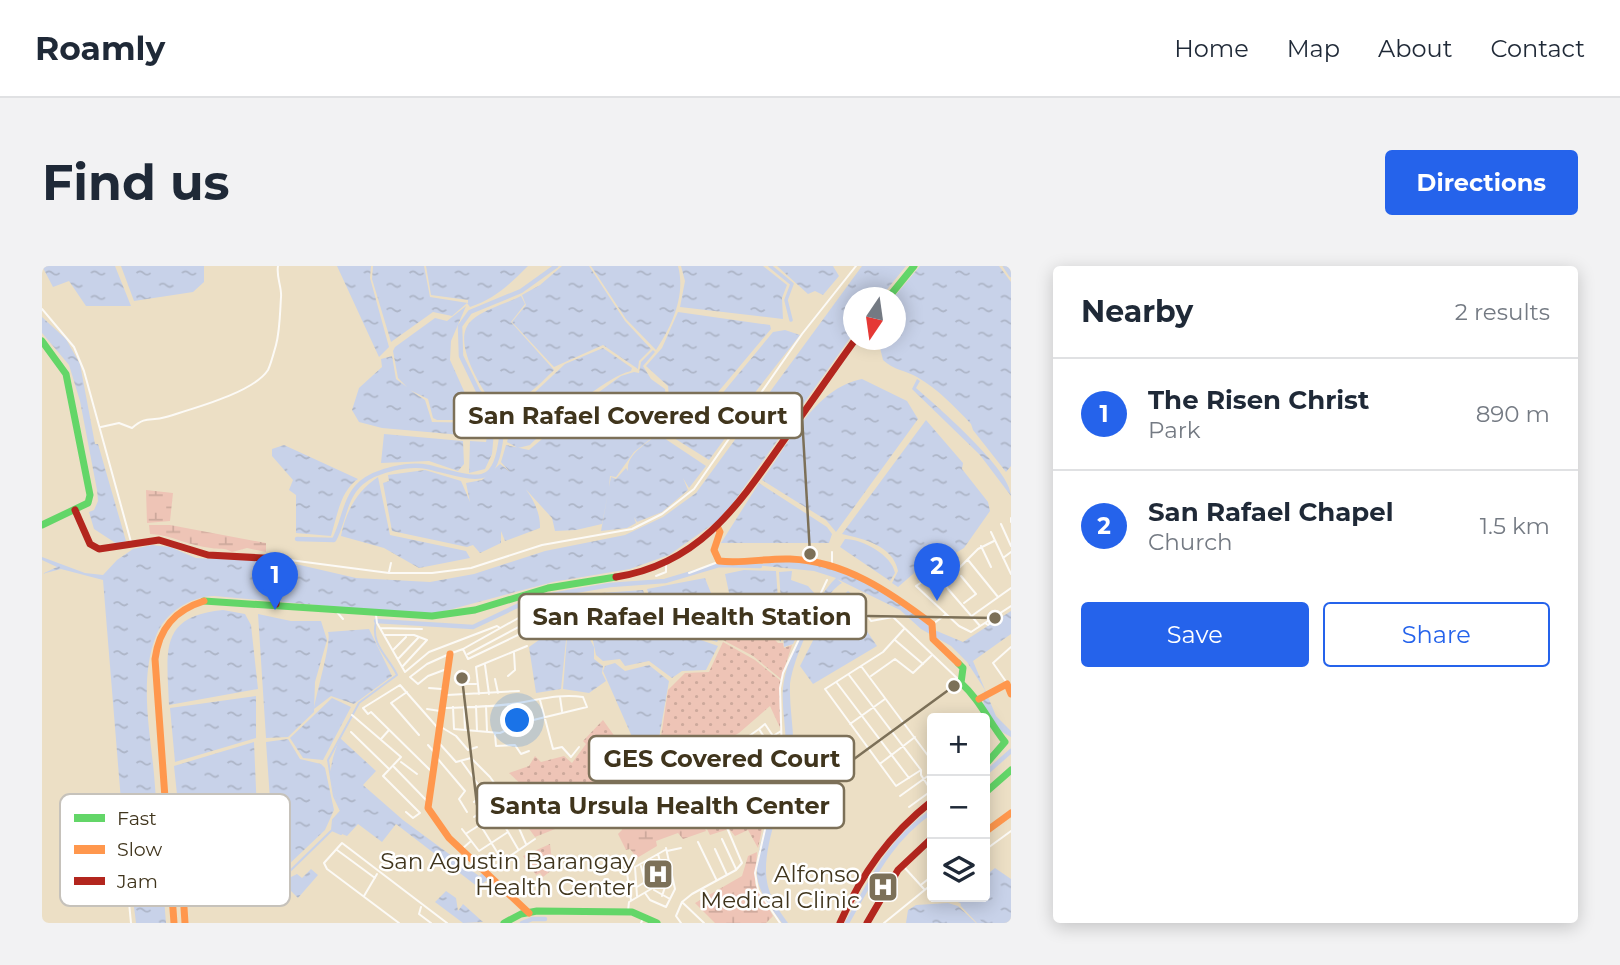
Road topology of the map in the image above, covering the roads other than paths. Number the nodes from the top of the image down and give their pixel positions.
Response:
1 (278, 266) edge
2 (856, 266) edge
3 (914, 266) edge
4 (897, 287) edge
5 (42, 309) edge
6 (42, 341) edge
7 (848, 350) edge
8 (101, 427) junction
9 (75, 510) junction
10 (1001, 524) dead end
11 (42, 526) edge
12 (718, 527) junction
13 (990, 532) dead end
14 (994, 541) junction
15 (131, 543) junction
16 (981, 546) junction
17 (1011, 546) edge
18 (832, 552) dead end
19 (1011, 552) edge
20 (1002, 558) junction
21 (967, 559) junction
22 (281, 560) junction
23 (719, 561) junction
24 (666, 562) junction
25 (391, 563) dead end
26 (832, 567) junction
27 (991, 567) dead end
28 (926, 571) dead end
29 (389, 573) junction
30 (690, 573) dead end
31 (1011, 574) edge
32 (941, 575) junction
33 (656, 576) dead end
34 (961, 576) dead end
35 (929, 577) junction
36 (827, 580) dead end
37 (1011, 587) edge
38 (998, 597) junction
39 (547, 602) dead end
40 (858, 602) dead end
41 (276, 603) junction
42 (963, 604) junction
43 (1011, 607) edge
44 (336, 610) junction
45 (527, 613) junction
46 (945, 614) junction
47 (972, 616) junction
48 (343, 618) dead end
49 (376, 619) junction
50 (981, 626) junction
51 (379, 628) junction
52 (500, 628) junction
53 (422, 629) dead end
54 (904, 629) junction
55 (933, 631) junction
56 (522, 634) dead end
57 (383, 635) junction
58 (408, 635) junction
59 (420, 636) junction
60 (895, 639) junction
61 (450, 644) junction
62 (527, 646) dead end
63 (1011, 647) edge
64 (463, 649) junction
65 (392, 651) junction
66 (514, 652) junction
67 (452, 653) junction
68 (466, 654) junction
69 (932, 655) junction
70 (397, 660) junction
71 (418, 662) junction
72 (485, 664) junction
73 (923, 664) junction
74 (861, 665) junction
75 (401, 667) junction
76 (422, 667) junction
77 (446, 670) junction
78 (848, 674) junction
79 (508, 676) dead end
80 (869, 677) junction
81 (495, 679) dead end
82 (836, 682) junction
83 (961, 682) junction
84 (466, 684) dead end
85 (477, 684) junction
86 (429, 688) dead end
87 (519, 691) dead end
88 (1010, 691) edge
89 (407, 692) junction
90 (443, 692) junction
91 (479, 694) junction
92 (489, 694) junction
93 (498, 694) junction
94 (560, 696) junction
95 (984, 697) junction
96 (539, 699) junction
97 (885, 699) junction
98 (391, 703) junction
99 (519, 703) junction
100 (486, 705) junction
101 (508, 705) junction
102 (464, 706) junction
103 (476, 706) junction
104 (386, 707) dead end
105 (874, 707) junction
106 (453, 708) junction
107 (427, 709) dead end
108 (440, 710) junction
109 (562, 712) junction
110 (985, 713) edge
111 (352, 715) dead end
112 (862, 716) junction
113 (543, 717) junction
114 (523, 723) junction
115 (990, 723) edge
116 (850, 724) junction
117 (438, 727) junction
118 (510, 729) junction
119 (759, 729) junction
120 (390, 730) junction
121 (782, 730) junction
122 (465, 731) junction
123 (351, 732) dead end
124 (477, 732) junction
125 (487, 732) junction
126 (495, 733) junction
127 (419, 735) dead end
128 (774, 736) junction
129 (915, 737) junction
130 (380, 740) junction
131 (767, 741) junction
132 (432, 743) junction
133 (743, 743) junction
134 (404, 746) junction
135 (903, 746) junction
136 (477, 747) dead end
137 (579, 747) dead end
138 (529, 751) dead end
139 (749, 752) junction
140 (396, 753) junction
141 (434, 754) junction
142 (927, 754) edge
143 (891, 755) junction
144 (727, 756) junction
145 (718, 759) junction
146 (990, 760) edge
147 (400, 761) junction
148 (461, 762) junction
149 (880, 764) junction
150 (710, 765) junction
151 (393, 766) junction
152 (390, 769) junction
153 (921, 770) junction
154 (1011, 770) edge
155 (432, 771) junction
156 (417, 774) dead end
157 (928, 776) edge
158 (909, 778) junction
159 (731, 779) dead end
160 (923, 779) junction
161 (719, 780) dead end
162 (927, 784) edge
163 (495, 785) junction
164 (990, 789) edge
165 (484, 793) junction
166 (165, 794) edge
167 (502, 794) junction
168 (927, 794) edge
169 (900, 796) dead end
170 (427, 802) junction
171 (474, 802) dead end
172 (492, 804) junction
173 (509, 805) junction
174 (927, 805) edge
175 (909, 807) dead end
176 (406, 812) dead end
177 (467, 812) dead end
178 (498, 813) junction
179 (1011, 813) edge
180 (474, 817) dead end
181 (481, 826) junction
182 (990, 828) edge
183 (462, 829) dead end
184 (509, 831) junction
185 (1011, 831) edge
186 (466, 834) junction
187 (535, 839) dead end
188 (722, 839) dead end
189 (931, 839) edge
190 (471, 841) junction
191 (698, 842) dead end
192 (492, 843) junction
193 (526, 844) junction
194 (990, 846) edge
195 (681, 848) dead end
196 (518, 849) junction
197 (666, 849) junction
198 (715, 849) dead end
199 (336, 850) junction
200 (461, 850) junction
201 (658, 854) junction
202 (649, 859) junction
203 (502, 860) junction
204 (641, 864) junction
205 (903, 865) junction
206 (626, 866) dead end
207 (736, 870) junction
208 (379, 873) junction
209 (485, 873) junction
210 (727, 876) junction
211 (375, 878) junction
212 (717, 881) junction
213 (927, 881) edge
214 (921, 886) junction
215 (636, 887) junction
216 (927, 888) edge
217 (654, 889) junction
218 (924, 890) junction
219 (645, 893) junction
220 (662, 895) junction
221 (364, 897) junction
222 (638, 898) junction
223 (670, 899) junction
224 (631, 901) junction
225 (682, 902) junction
226 (422, 906) junction
227 (627, 912) junction
228 (529, 913) junction
229 (642, 920) edge
230 (399, 923) edge
231 (431, 923) edge
232 (447, 923) edge
233 (504, 923) edge
234 (657, 923) edge
235 (681, 923) edge
236 (704, 923) edge
237 (780, 923) edge
238 (840, 923) edge
239 (867, 923) edge
240 (884, 923) edge

1 - 8 street
2 - 29 street
3 - 4 street
5 - 8 street
6 - 9 street
7 - 12 street
8 - 15 street
9 - 11 street
9 - 15 street
10 - 17 street
12 - 23 street
12 - 24 street
13 - 14 street
14 - 16 street
14 - 20 street
15 - 22 street
16 - 21 street
16 - 27 street
18 - 26 street
19 - 20 street
20 - 31 street
21 - 32 street
21 - 38 street
22 - 29 street
22 - 41 street
23 - 26 street
23 - 30 street
24 - 33 street
24 - 49 street
25 - 29 street
26 - 55 street
28 - 35 street
32 - 35 street
32 - 42 street
34 - 42 street
35 - 46 street
36 - 121 street
37 - 38 street
38 - 47 street
39 - 45 street
40 - 54 street
41 - 44 street
41 - 166 street
42 - 47 street
43 - 50 street
44 - 48 street
44 - 49 street
45 - 52 street
45 - 68 street
46 - 50 street
46 - 55 street
47 - 50 street
49 - 51 street
51 - 53 street
51 - 57 street
52 - 61 street
52 - 64 street
54 - 60 street
54 - 69 street
55 - 83 street
56 - 68 street
57 - 58 street
57 - 65 street
58 - 59 street
58 - 65 street
59 - 70 street
59 - 75 street
60 - 73 street
60 - 74 street
61 - 67 street
61 - 71 street
62 - 66 street
63 - 88 street
64 - 67 street
64 - 68 street
65 - 70 street
66 - 72 street
66 - 79 street
67 - 76 street
67 - 77 street
69 - 73 street
69 - 83 street
70 - 75 street
71 - 75 street
71 - 76 street
72 - 85 street
72 - 92 street
73 - 80 street
74 - 78 street
74 - 80 street
76 - 77 street
77 - 90 street
78 - 82 street
78 - 105 street
80 - 97 street
81 - 93 street
82 - 112 street
82 - 116 street
83 - 95 street
84 - 85 street
85 - 91 street
86 - 90 street
87 - 93 street
88 - 95 street
89 - 98 street
89 - 117 street
89 - 120 street
90 - 91 street
90 - 108 street
91 - 92 street
92 - 93 street
94 - 96 street
94 - 109 street
94 - 109 street
95 - 110 street
96 - 99 street
96 - 113 street
97 - 105 street
97 - 129 street
98 - 104 street
98 - 127 street
99 - 101 street
99 - 114 street
100 - 101 street
100 - 103 street
100 - 125 street
101 - 118 street
102 - 103 street
102 - 106 street
102 - 122 street
103 - 124 street
105 - 112 street
105 - 135 street
106 - 108 street
106 - 122 street
107 - 108 street
108 - 117 street
109 - 113 street
111 - 130 street
112 - 116 street
112 - 143 street
113 - 114 street
113 - 137 street
114 - 118 street
115 - 146 street
116 - 149 street
117 - 132 street
117 - 136 street
118 - 126 street
119 - 128 street
119 - 131 street
119 - 133 street
120 - 130 street
120 - 134 street
121 - 128 street
121 - 237 street
122 - 124 street
123 - 152 street
124 - 125 street
125 - 126 street
126 - 138 street
128 - 131 street
129 - 135 street
129 - 142 street
130 - 140 street
131 - 139 street
132 - 141 street
132 - 148 street
133 - 139 street
133 - 144 street
134 - 140 street
134 - 155 street
135 - 143 street
135 - 153 street
139 - 144 street
140 - 147 street
141 - 155 street
141 - 177 street
143 - 149 street
143 - 158 street
144 - 145 street
145 - 150 street
145 - 159 street
147 - 151 street
147 - 156 street
148 - 163 street
148 - 165 street
149 - 158 street
150 - 161 street
150 - 207 street
151 - 152 street
151 - 170 street
152 - 176 street
153 - 158 street
153 - 160 street
154 - 164 street
155 - 170 street
157 - 160 street
160 - 162 street
160 - 169 street
163 - 165 street
163 - 167 street
165 - 171 street
165 - 172 street
167 - 172 street
167 - 173 street
168 - 175 street
170 - 200 street
172 - 178 street
172 - 180 street
173 - 178 street
173 - 193 street
174 - 238 street
178 - 181 street
178 - 184 street
179 - 182 street
181 - 186 street
181 - 192 street
183 - 186 street
184 - 192 street
184 - 196 street
185 - 194 street
186 - 190 street
187 - 193 street
188 - 207 street
189 - 205 street
190 - 192 street
190 - 200 street
191 - 212 street
192 - 203 street
193 - 196 street
195 - 197 street
196 - 203 street
197 - 201 street
197 - 223 street
198 - 210 street
199 - 208 street
199 - 211 street
199 - 221 street
200 - 209 street
201 - 202 street
201 - 220 street
202 - 204 street
202 - 217 street
203 - 209 street
204 - 215 street
204 - 215 street
205 - 214 street
205 - 239 street
206 - 224 street
207 - 210 street
208 - 211 street
208 - 226 street
209 - 228 street
210 - 212 street
211 - 221 street
212 - 225 street
213 - 214 street
214 - 218 street
215 - 222 street
216 - 218 street
217 - 219 street
217 - 220 street
218 - 240 street
219 - 222 street
219 - 223 street
220 - 223 street
221 - 230 street
222 - 224 street
224 - 227 street
225 - 235 street
225 - 236 street
226 - 231 street
226 - 232 street
227 - 228 street
227 - 229 street
228 - 233 street
229 - 234 street

